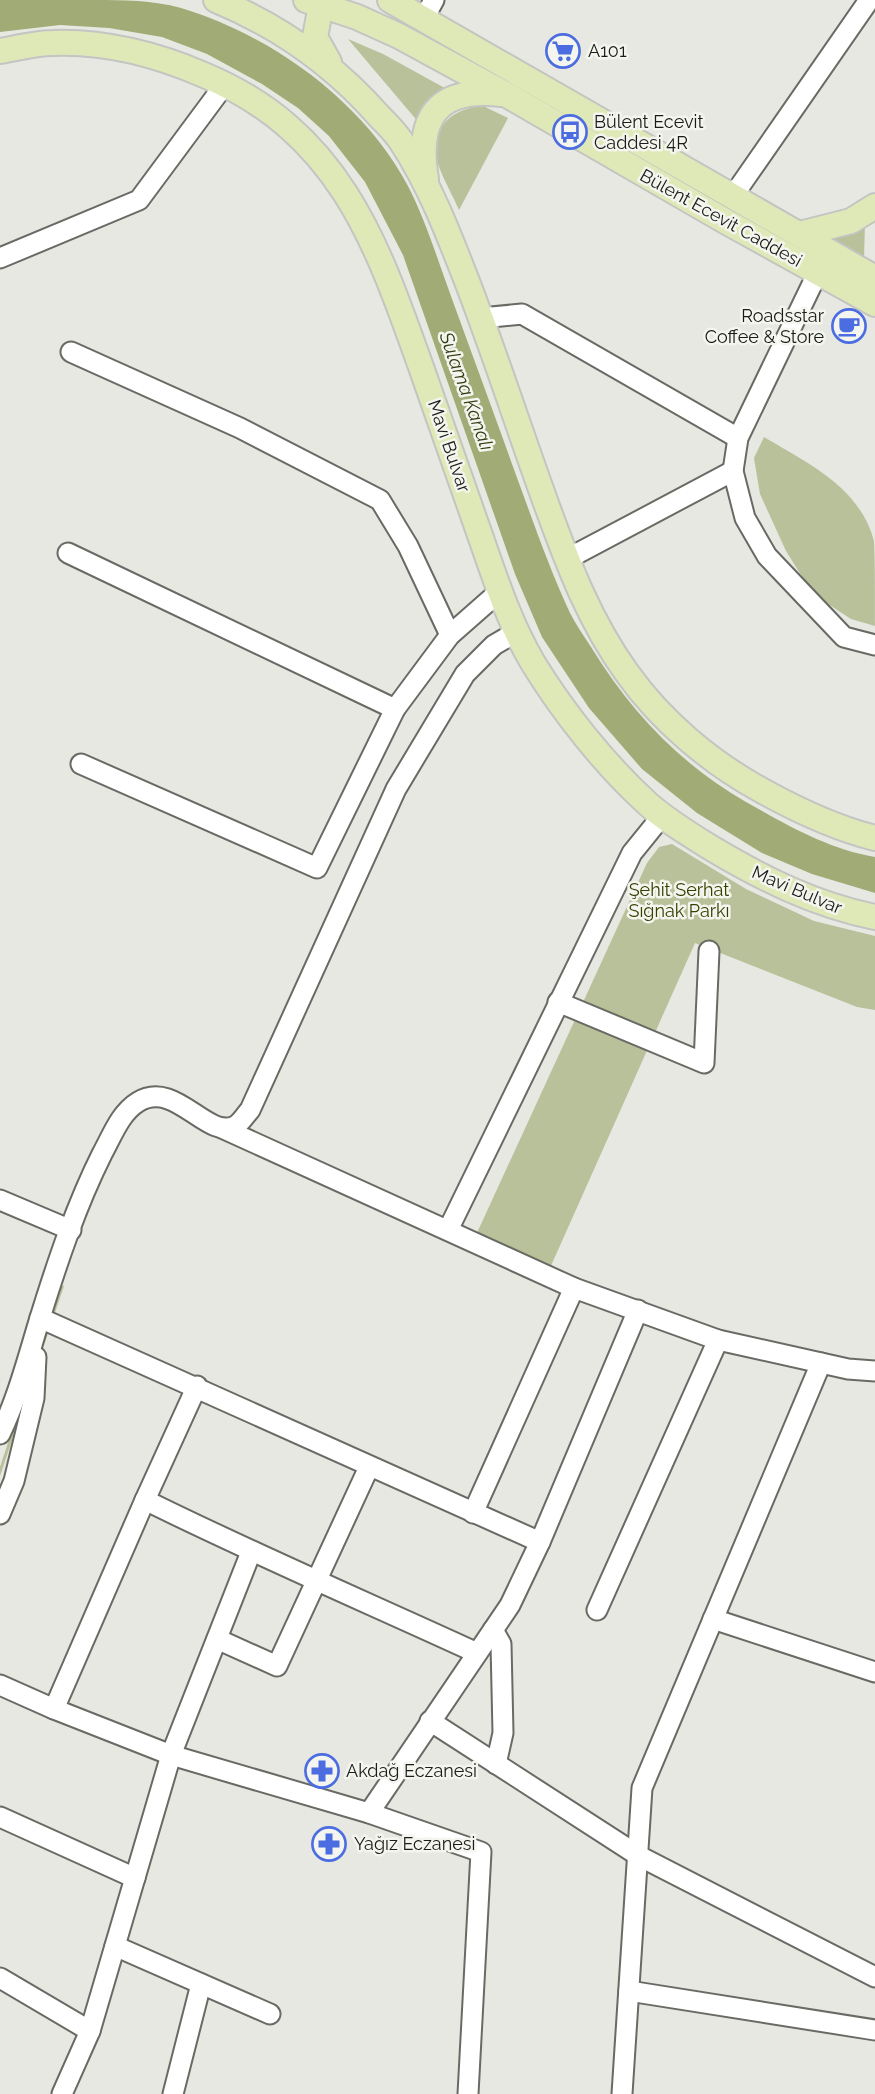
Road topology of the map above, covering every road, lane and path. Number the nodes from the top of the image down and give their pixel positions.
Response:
1 (216, 0) edge
2 (390, 0) edge
3 (316, 1) edge
4 (867, 3) dead end
5 (429, 10) edge
6 (0, 51) edge
7 (335, 71) junction
8 (225, 84) junction
9 (507, 95) junction
10 (428, 186) junction
11 (733, 196) junction
12 (875, 206) edge
13 (800, 234) junction
14 (0, 258) edge
15 (818, 272) junction
16 (875, 278) edge
17 (875, 304) edge
18 (481, 318) junction
19 (71, 352) dead end
20 (738, 438) junction
21 (733, 471) junction
22 (68, 554) dead end
23 (567, 559) junction
24 (500, 590) junction
25 (518, 631) junction
26 (450, 635) junction
27 (875, 645) edge
28 (395, 709) junction
29 (81, 764) dead end
30 (662, 816) junction
31 (875, 838) edge
32 (875, 916) edge
33 (709, 951) dead end
34 (558, 1002) junction
35 (222, 1128) junction
36 (0, 1200) edge
37 (71, 1230) junction
38 (448, 1230) junction
39 (574, 1287) junction
40 (638, 1310) junction
41 (40, 1318) junction
42 (718, 1340) junction
43 (821, 1363) junction
44 (875, 1371) edge
45 (197, 1386) junction
46 (6, 1408) edge
47 (0, 1434) edge
48 (369, 1467) junction
49 (145, 1500) junction
50 (473, 1513) junction
51 (0, 1514) edge
52 (540, 1542) junction
53 (251, 1552) junction
54 (317, 1579) junction
55 (597, 1610) dead end
56 (713, 1619) junction
57 (493, 1630) junction
58 (217, 1639) junction
59 (477, 1653) junction
60 (875, 1672) edge
61 (0, 1685) edge
62 (54, 1709) junction
63 (430, 1721) junction
64 (171, 1755) junction
65 (496, 1764) junction
66 (369, 1812) junction
67 (2, 1823) edge
68 (639, 1856) junction
69 (135, 1878) junction
70 (115, 1947) junction
71 (875, 1977) edge
72 (0, 1978) edge
73 (201, 1984) junction
74 (629, 1991) junction
75 (270, 2014) dead end
76 (875, 2030) edge
77 (90, 2031) junction
78 (62, 2094) edge
79 (173, 2094) edge
80 (468, 2094) edge
81 (622, 2094) edge

1 - 7 main road
2 - 5 main road, Bülent Ecevit Caddesi
3 - 7 main road
3 - 9 main road, Bülent Ecevit Caddesi
4 - 11 street
5 - 11 main road, Bülent Ecevit Caddesi
6 - 8 main road, Mavi Bulvar
7 - 10 main road
8 - 14 street
8 - 24 main road, Mavi Bulvar
9 - 10 main road
9 - 15 main road, Bülent Ecevit Caddesi
10 - 18 main road
11 - 13 main road, Bülent Ecevit Caddesi
12 - 13 main road
13 - 16 main road, Bülent Ecevit Caddesi
15 - 17 main road, Bülent Ecevit Caddesi
15 - 20 street
18 - 20 street
18 - 23 main road
19 - 26 street
20 - 21 street
21 - 23 street
21 - 27 street
22 - 28 street
23 - 31 main road
24 - 25 main road, Mavi Bulvar
24 - 26 street
25 - 30 main road, Mavi Bulvar
25 - 35 street
26 - 28 street
28 - 29 street
30 - 32 main road, Mavi Bulvar
30 - 34 street
33 - 34 street
34 - 38 street
35 - 37 street
35 - 38 street
36 - 37 street
37 - 41 street
38 - 39 street
39 - 40 street
39 - 50 street
40 - 42 street
40 - 52 street
41 - 45 street
41 - 46 street
41 - 51 street
42 - 43 street
42 - 55 street
43 - 44 street
43 - 56 street
45 - 48 street
45 - 49 street
46 - 47 street
48 - 50 street
48 - 54 street
49 - 53 street
49 - 62 street
50 - 52 street
52 - 57 street
53 - 54 street
53 - 58 street
54 - 58 street
54 - 59 street
56 - 60 street
56 - 68 street
57 - 59 street
57 - 65 street
58 - 64 street
59 - 63 street
61 - 62 street
62 - 64 street
63 - 65 street
63 - 66 street
64 - 66 street
64 - 69 street
65 - 68 street
66 - 80 street
67 - 69 street
68 - 71 street
68 - 74 street
69 - 70 street
70 - 73 street
70 - 77 street
72 - 77 street
73 - 75 street
73 - 79 street
74 - 76 street
74 - 81 street
77 - 78 street

